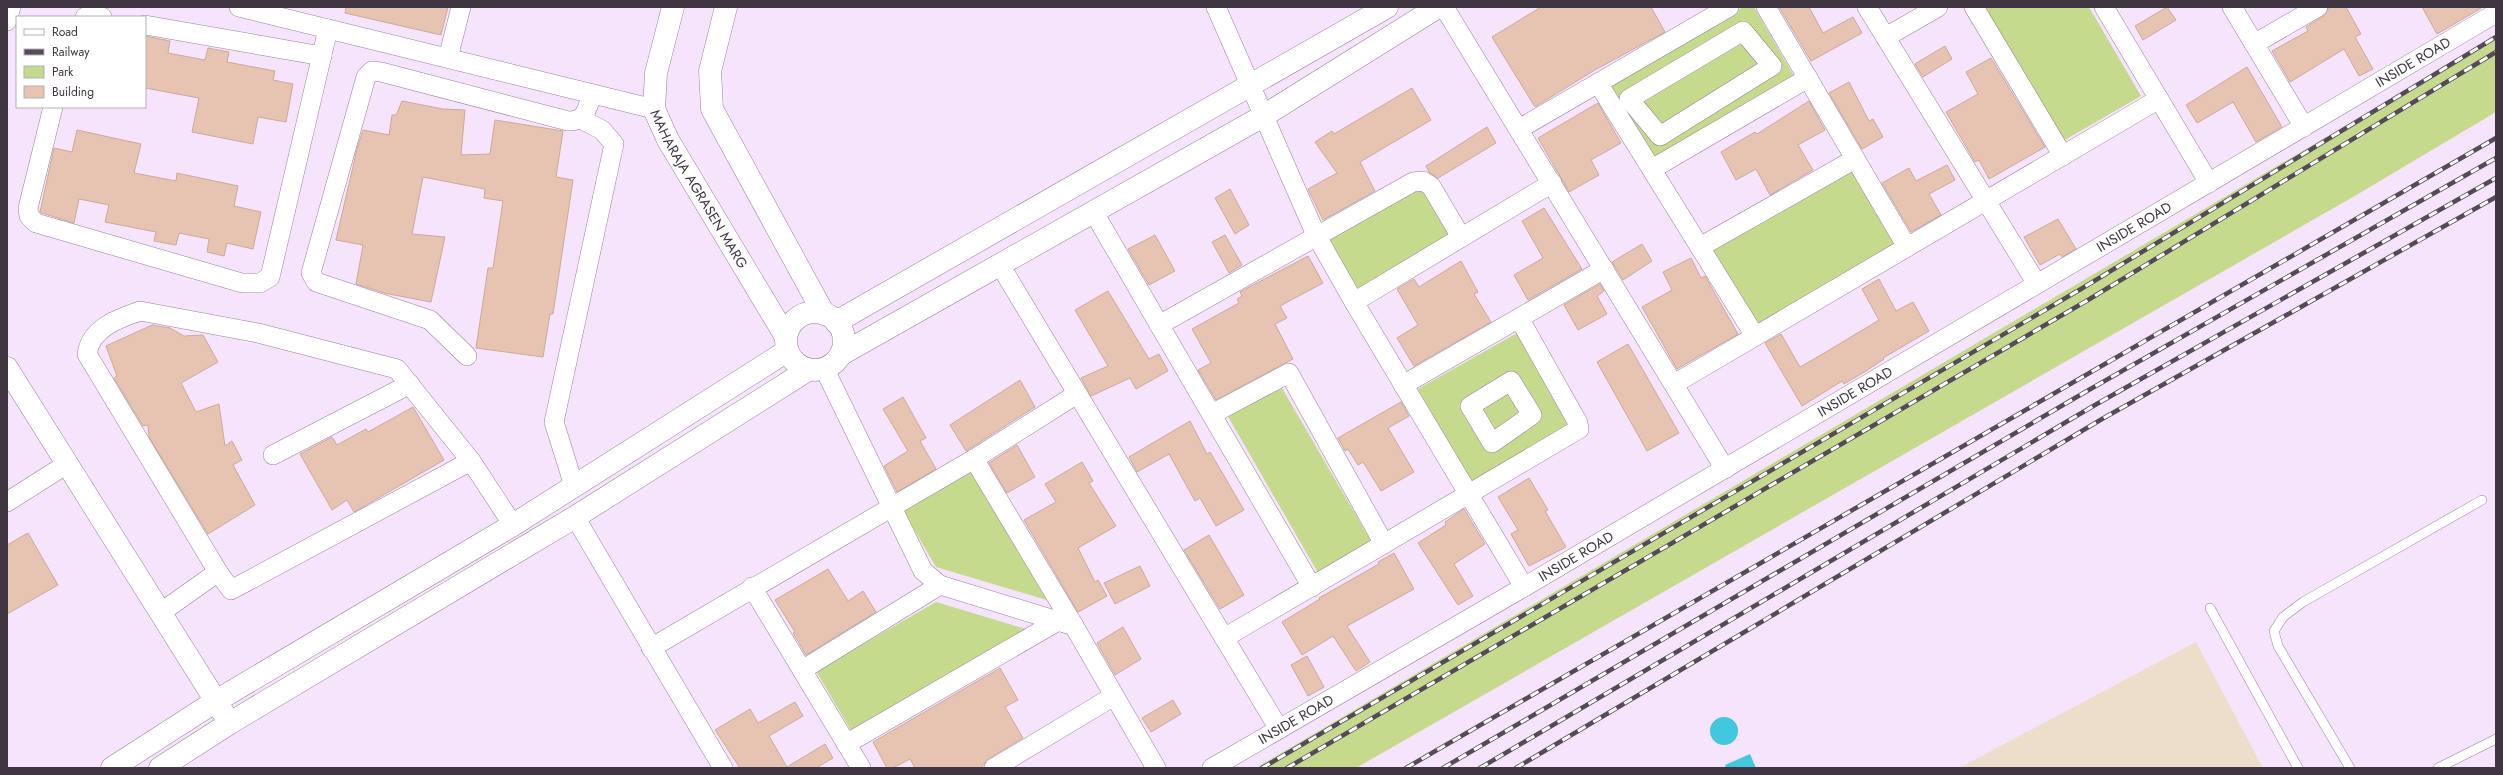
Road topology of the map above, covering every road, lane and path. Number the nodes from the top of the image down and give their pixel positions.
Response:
1 (11, 7) edge
2 (239, 7) edge
3 (461, 7) edge
4 (673, 7) edge
5 (726, 7) edge
6 (1216, 7) edge
7 (1387, 7) edge
8 (1438, 7) edge
9 (1444, 7) edge
10 (1729, 7) edge
11 (1766, 7) edge
12 (1868, 7) edge
13 (1938, 7) edge
14 (1974, 7) edge
15 (2104, 7) edge
16 (2232, 7) edge
17 (2318, 7) edge
18 (2492, 7) edge
19 (2496, 13) edge
20 (7, 21) edge
21 (146, 25) edge
22 (328, 29) junction
23 (1401, 29) junction
24 (1886, 37) junction
25 (2254, 44) junction
26 (322, 56) junction
27 (448, 58) junction
28 (1808, 78) junction
29 (1598, 83) junction
30 (1250, 86) junction
31 (592, 94) junction
32 (2159, 99) junction
33 (53, 108) edge
34 (654, 109) junction
35 (1265, 115) junction
36 (581, 119) junction
37 (2304, 127) junction
38 (1519, 129) junction
39 (1660, 136) joint
40 (2063, 156) junction
41 (1855, 159) junction
42 (1652, 169) junction
43 (1552, 183) junction
44 (2209, 183) junction
45 (1986, 201) junction
46 (1093, 211) junction
47 (1316, 235) junction
48 (1462, 237) junction
49 (1700, 247) junction
50 (1907, 247) junction
51 (1000, 265) junction
52 (1604, 269) junction
53 (2037, 284) junction
54 (1354, 302) junction
55 (830, 318) junction
56 (1519, 318) junction
57 (1159, 325) junction
58 (1755, 336) junction
59 (787, 344) junction
60 (467, 356) dead end
61 (824, 364) junction
62 (7, 368) edge
63 (410, 384) junction
64 (1674, 384) junction
65 (1403, 385) junction
66 (1077, 394) junction
67 (1212, 414) junction
68 (273, 455) dead end
69 (974, 460) junction
70 (470, 461) junction
71 (67, 464) junction
72 (1725, 469) junction
73 (574, 486) junction
74 (1469, 496) junction
75 (2482, 500) dead end
76 (7, 502) edge
77 (890, 508) junction
78 (575, 517) junction
79 (513, 525) junction
80 (1384, 544) junction
81 (218, 572) junction
82 (940, 585) junction
83 (752, 587) junction
84 (1312, 587) junction
85 (1524, 587) junction
86 (2210, 608) dead end
87 (160, 613) junction
88 (1066, 624) junction
89 (1224, 638) junction
90 (651, 648) junction
91 (802, 670) junction
92 (1114, 696) junction
93 (216, 701) junction
94 (230, 723) junction
95 (1279, 729) junction
96 (2496, 739) edge
97 (846, 744) junction
98 (112, 768) edge
99 (160, 768) edge
100 (723, 768) edge
101 (861, 768) edge
102 (994, 768) edge
103 (1156, 768) edge
104 (1212, 768) edge
105 (2298, 768) edge
106 (2350, 768) edge
107 (2438, 768) edge

1 - 20 street
2 - 22 street
3 - 27 street
4 - 34 street, MAHARAJA AGRASEN MARG
5 - 55 street
6 - 30 street
7 - 23 street
7 - 30 street
8 - 23 street
9 - 38 street
10 - 29 street
11 - 28 street
12 - 24 street
13 - 24 street
14 - 40 street
15 - 32 street
16 - 25 street
17 - 25 street
18 - 19 street
19 - 37 street, INSIDE ROAD
21 - 26 street
22 - 26 street
22 - 27 street
23 - 35 street
24 - 45 street
25 - 37 street
26 - 33 street
27 - 31 street
28 - 41 street
28 - 42 street
29 - 38 street
29 - 42 street
30 - 35 street
30 - 55 street
31 - 34 street
31 - 36 street
32 - 40 street
32 - 44 street
34 - 59 street, MAHARAJA AGRASEN MARG
35 - 46 street
35 - 47 street
36 - 60 street
36 - 73 street
37 - 44 street, INSIDE ROAD
38 - 43 street
39 - 39 street
40 - 45 street
41 - 49 street
41 - 50 street
42 - 49 street
43 - 48 street
43 - 52 street
44 - 53 street, INSIDE ROAD
45 - 50 street
45 - 53 street
46 - 51 street
46 - 57 street
47 - 48 street
47 - 54 street
47 - 57 street
48 - 54 street
49 - 58 street
50 - 58 street
51 - 61 street
51 - 66 street
52 - 56 street
52 - 64 street
53 - 72 street, INSIDE ROAD
54 - 65 street
55 - 59 street
55 - 61 street
56 - 65 street
56 - 74 street
57 - 67 street
58 - 64 street
59 - 61 street
59 - 73 street
61 - 77 street
61 - 78 street
62 - 71 street
63 - 68 street
63 - 70 street
63 - 81 street
64 - 72 street
65 - 74 street
66 - 69 street
66 - 89 street
67 - 80 street
67 - 84 street
69 - 77 street
69 - 88 street
70 - 79 street
70 - 81 street
71 - 76 street
71 - 87 street
72 - 85 street, INSIDE ROAD
73 - 79 street
74 - 80 street
74 - 85 street
75 - 106 lane
77 - 82 street
77 - 83 street
78 - 90 street
78 - 94 street
79 - 93 street
80 - 84 street
81 - 87 street
82 - 88 street
82 - 91 street
83 - 90 street
83 - 91 street
84 - 89 street
85 - 95 street, INSIDE ROAD
86 - 105 lane
87 - 93 street
88 - 92 street
88 - 97 street
89 - 95 street
90 - 100 street
91 - 97 street
92 - 102 street
92 - 103 street
93 - 94 street
93 - 98 street
94 - 99 street
95 - 104 street, INSIDE ROAD
96 - 107 lane
97 - 101 street

